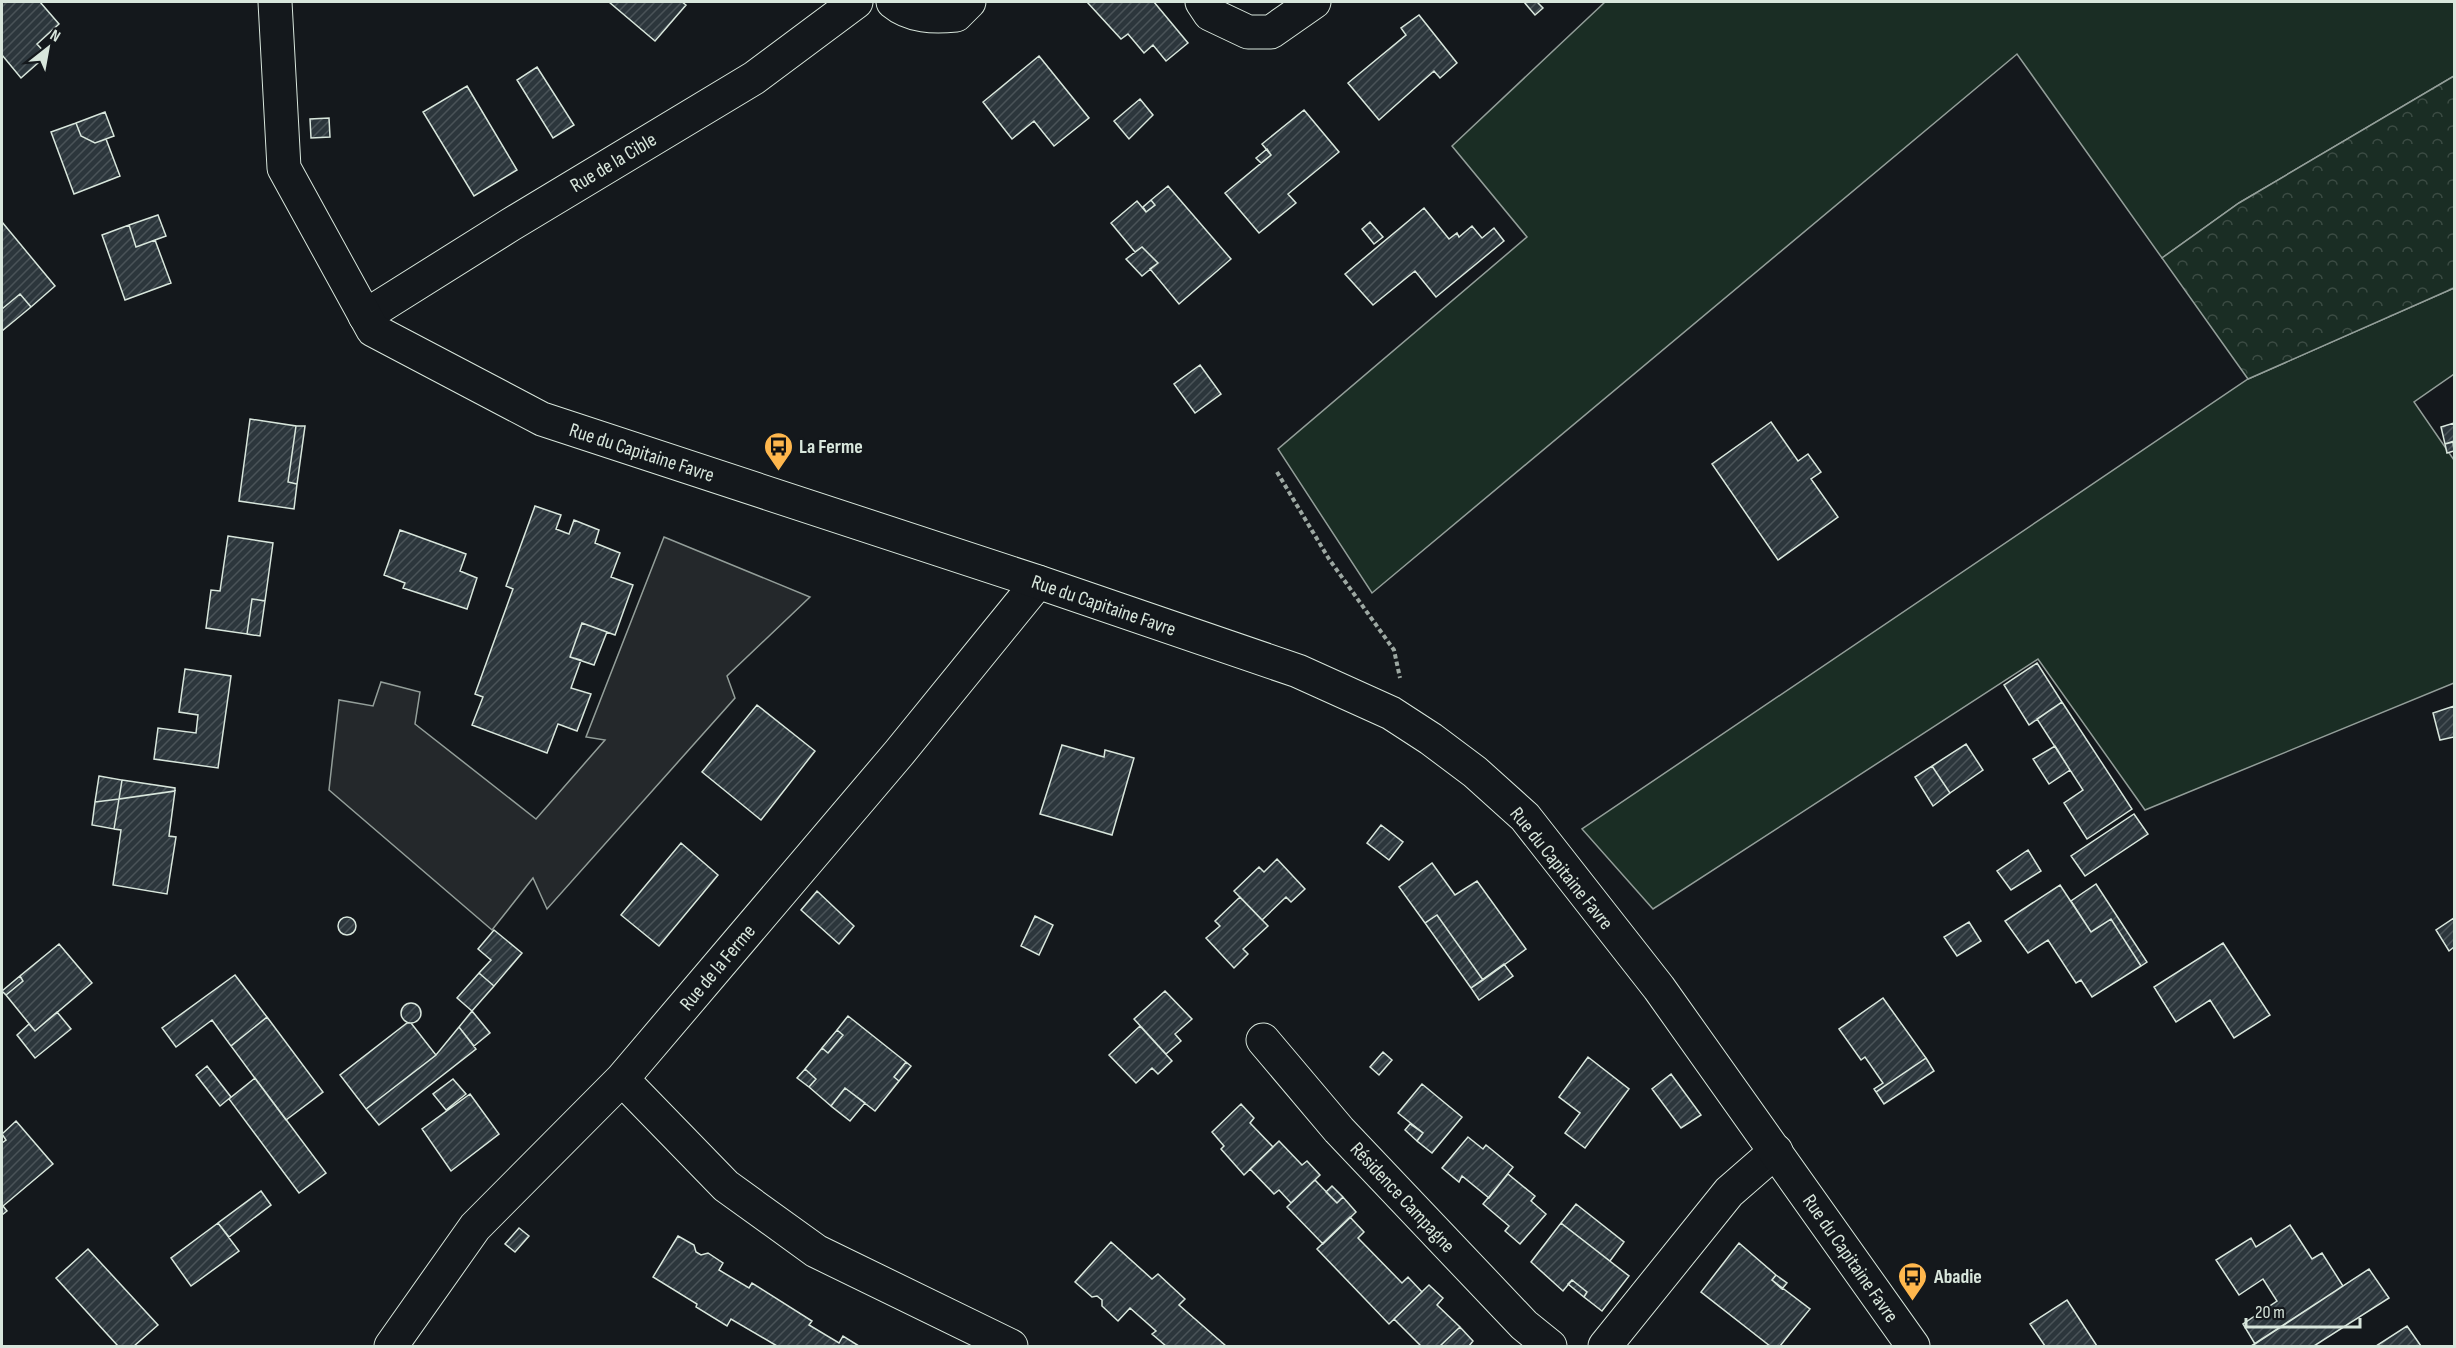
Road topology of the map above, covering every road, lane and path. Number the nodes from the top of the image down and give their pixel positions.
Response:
1 (275, 2) edge
2 (856, 2) edge
3 (893, 2) edge
4 (969, 2) edge
5 (1202, 2) edge
6 (1314, 2) edge
7 (365, 316) junction
8 (1277, 472) dead end
9 (1038, 582) junction
10 (1391, 713) junction
11 (1263, 1040) dead end
12 (622, 1079) junction
13 (1776, 1151) junction
14 (391, 1347) edge
15 (1011, 1347) edge
16 (1550, 1347) edge
17 (1605, 1347) edge
18 (1913, 1347) edge

1 - 7 street, Rue du Capitaine Favre
2 - 7 street, Rue de la Cible
3 - 4 street
5 - 6 street
7 - 9 street, Rue du Capitaine Favre
8 - 10 path
9 - 10 street, Rue du Capitaine Favre
9 - 12 street, Rue de la Ferme
10 - 13 street, Rue du Capitaine Favre
11 - 16 street, Résidence Campagne
12 - 14 street, Rue de la Ferme
12 - 15 street
13 - 17 street
13 - 18 street, Rue du Capitaine Favre

